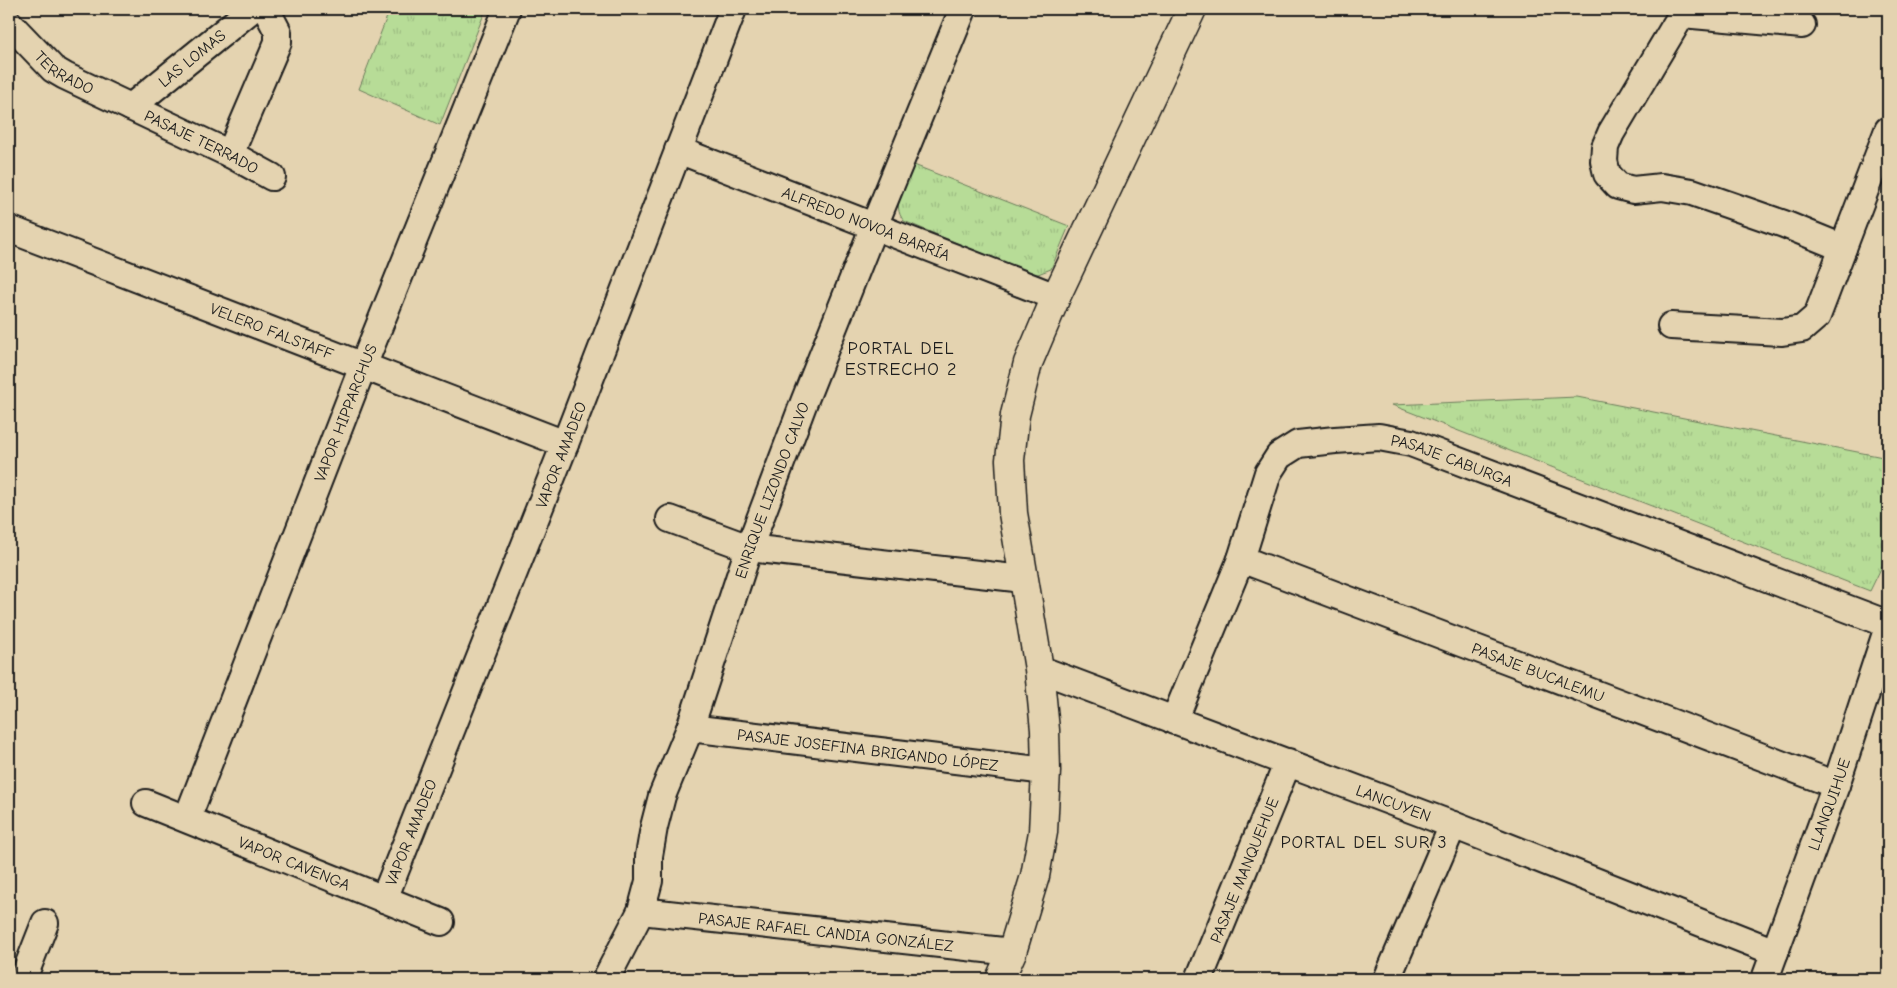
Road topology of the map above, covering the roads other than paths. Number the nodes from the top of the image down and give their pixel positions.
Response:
1 (252, 9) edge
2 (266, 9) edge
3 (507, 9) edge
4 (733, 9) edge
5 (963, 9) edge
6 (1192, 9) edge
7 (1684, 12) edge
8 (9, 23) edge
9 (1802, 25) dead end
10 (131, 107) junction
11 (1888, 130) edge
12 (678, 150) junction
13 (230, 154) junction
14 (272, 177) dead end
15 (874, 226) junction
16 (9, 228) edge
17 (1843, 248) junction
18 (1056, 297) junction
19 (1671, 326) dead end
20 (364, 366) junction
21 (565, 444) junction
22 (670, 519) dead end
23 (749, 548) junction
24 (1241, 559) junction
25 (1024, 579) junction
26 (1888, 626) edge
27 (1039, 669) junction
28 (1174, 721) junction
29 (690, 728) junction
30 (1288, 762) junction
31 (1046, 771) junction
32 (1836, 784) junction
33 (146, 803) dead end
34 (187, 819) junction
35 (1453, 825) junction
36 (384, 899) junction
37 (640, 910) junction
38 (442, 922) dead end
39 (45, 923) dead end
40 (1012, 952) junction
41 (1775, 952) junction
42 (23, 979) edge
43 (606, 979) edge
44 (1000, 979) edge
45 (1199, 979) edge
46 (1389, 979) edge
47 (1765, 979) edge

1 - 10 street, LAS LOMAS
2 - 13 street
3 - 20 street, VAPOR HIPPARCHUS
4 - 12 street, VAPOR AMADEO
5 - 15 street, ENRIQUE LIZONDO CALVO
6 - 18 street
7 - 9 street
7 - 17 street
8 - 10 street, TERRADO
10 - 13 street, PASAJE TERRADO
11 - 17 street
12 - 15 street, ALFREDO NOVOA BARRÍA
12 - 21 street, VAPOR AMADEO
13 - 14 street, PASAJE TERRADO
15 - 18 street, ALFREDO NOVOA BARRÍA
15 - 23 street, ENRIQUE LIZONDO CALVO
16 - 20 street, VELERO FALSTAFF
17 - 19 street
18 - 25 street
20 - 21 street, VELERO FALSTAFF
20 - 34 street, VAPOR HIPPARCHUS
21 - 36 street, VAPOR AMADEO
22 - 23 street
23 - 25 street
23 - 29 street, ENRIQUE LIZONDO CALVO
24 - 26 street, PASAJE CABURGA
24 - 28 street, PASAJE CABURGA
24 - 32 street, PASAJE BUCALEMU
25 - 27 street
26 - 32 street, LLANQUIHUE
27 - 28 street, LANCUYEN
27 - 31 street
28 - 30 street, LANCUYEN
29 - 31 street, PASAJE JOSEFINA BRIGANDO LÓPEZ
29 - 37 street, ENRIQUE LIZONDO CALVO
30 - 35 street, LANCUYEN
30 - 45 street, PASAJE MANQUEHUE
31 - 40 street
32 - 41 street, LLANQUIHUE
33 - 34 street, VAPOR CAVENGA
34 - 36 street, VAPOR CAVENGA
35 - 41 street, LANCUYEN
35 - 46 street
36 - 38 street, VAPOR CAVENGA
37 - 40 street, PASAJE RAFAEL CANDIA GONZÁLEZ
37 - 43 street, ENRIQUE LIZONDO CALVO
39 - 42 street
40 - 44 street
41 - 47 street, LLANQUIHUE

